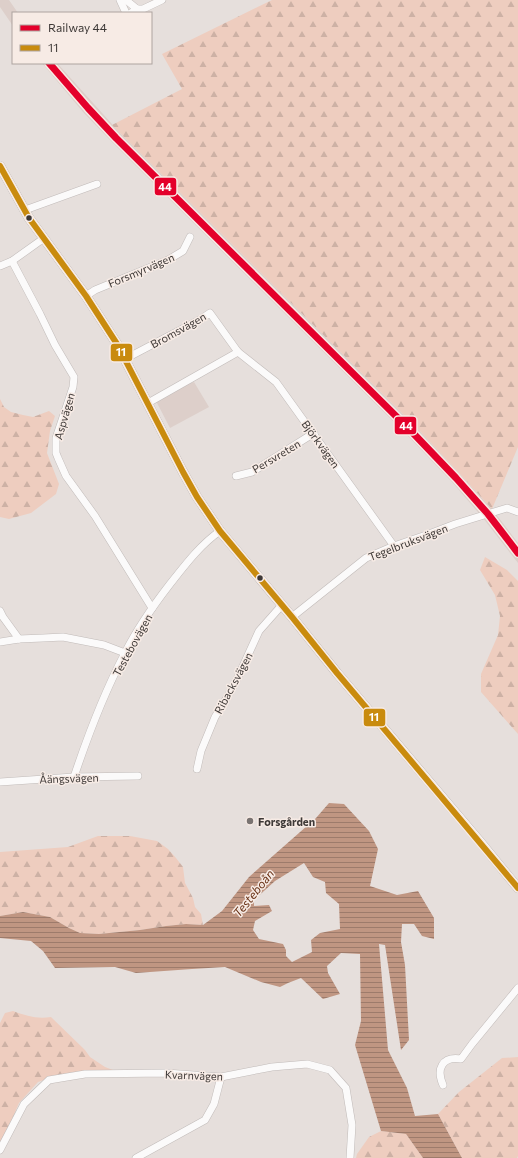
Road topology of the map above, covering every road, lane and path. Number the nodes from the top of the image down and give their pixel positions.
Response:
1 (120, 0) edge
2 (126, 0) edge
3 (162, 0) edge
4 (134, 11) edge
5 (126, 12) edge
6 (0, 169) edge
7 (97, 184) dead end
8 (25, 210) junction
9 (190, 237) dead end
10 (44, 240) junction
11 (12, 261) junction
12 (0, 266) edge
13 (86, 296) junction
14 (210, 313) joint
15 (238, 352) junction
16 (125, 359) junction
17 (148, 402) junction
18 (314, 433) junction
19 (236, 476) dead end
20 (518, 512) edge
21 (220, 531) junction
22 (394, 546) junction
23 (282, 605) junction
24 (152, 608) junction
25 (0, 611) edge
26 (292, 617) junction
27 (19, 639) junction
28 (0, 642) edge
29 (125, 653) junction
30 (197, 769) dead end
31 (138, 776) dead end
32 (74, 778) junction
33 (0, 782) edge
34 (518, 888) edge
35 (518, 988) edge
36 (221, 1078) junction
37 (443, 1085) dead end
38 (0, 1150) edge
39 (136, 1158) edge
40 (350, 1158) edge

1 - 5 street
2 - 4 street
3 - 4 street
6 - 8 street
7 - 8 street
8 - 10 street
9 - 13 street, Forsmyrvägen
10 - 11 street
10 - 13 street
11 - 12 street
11 - 24 street, Aspvägen
13 - 16 street
14 - 15 street, Björkvägen
14 - 16 street, Bromsvägen
15 - 17 street
15 - 18 street, Björkvägen
16 - 17 street
17 - 21 street
18 - 19 street, Persvreten
18 - 22 street, Björkvägen
20 - 22 street, Tegelbruksvägen
21 - 23 street
21 - 24 street, Testebovägen
22 - 26 street, Tegelbruksvägen
23 - 26 street
23 - 30 street, Ribacksvägen
24 - 29 street, Testebovägen
25 - 27 street
26 - 34 street
27 - 28 street
27 - 29 street
29 - 32 street, Testebovägen
31 - 32 street, Åängsvägen
32 - 33 street, Åängsvägen
35 - 37 street
36 - 38 street, Kvarnvägen
36 - 39 street
36 - 40 street, Kvarnvägen

